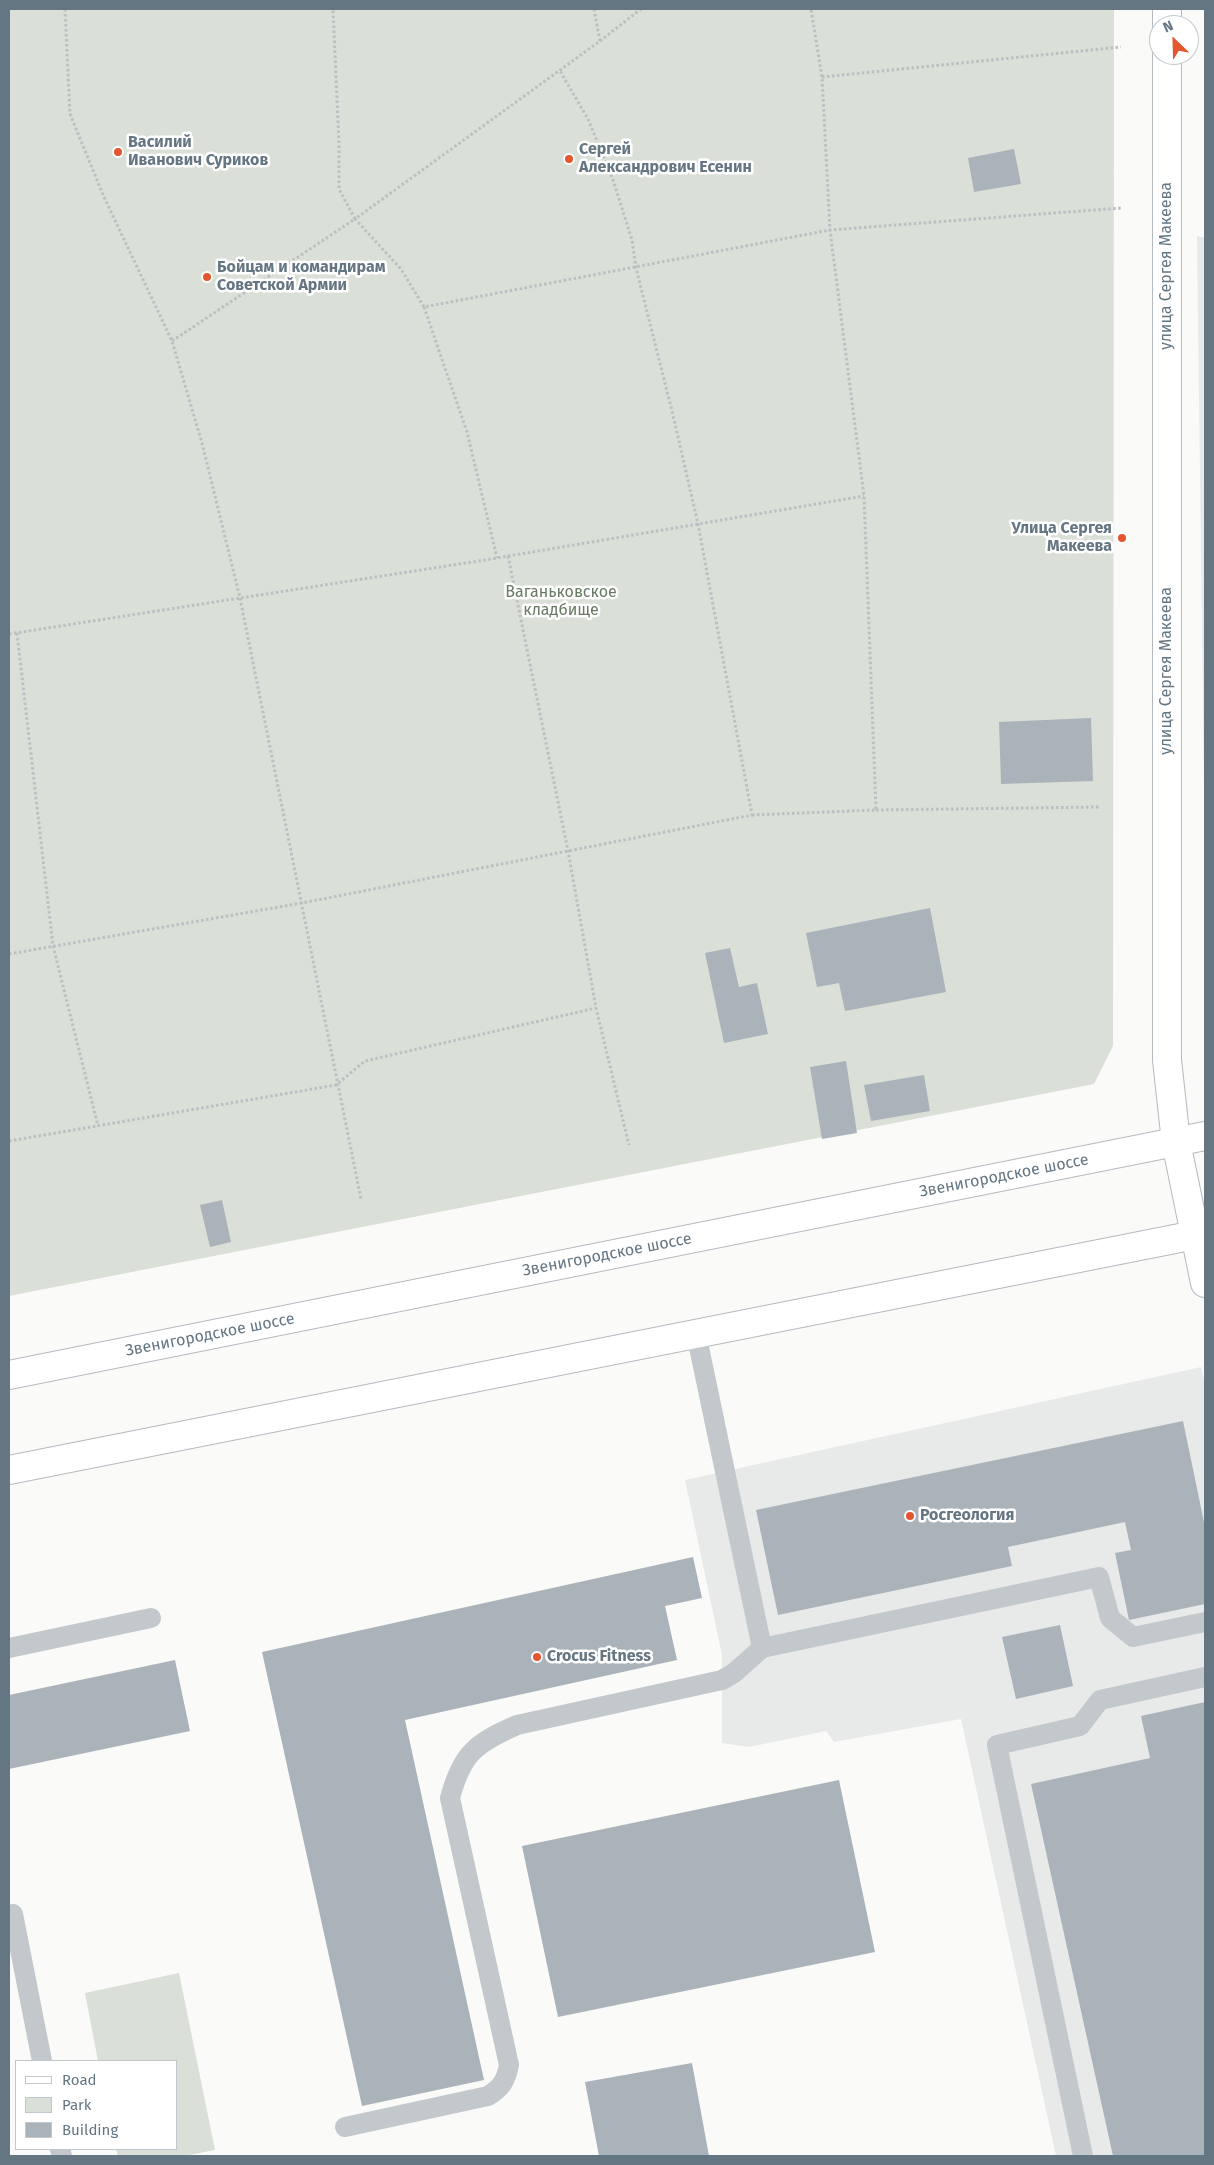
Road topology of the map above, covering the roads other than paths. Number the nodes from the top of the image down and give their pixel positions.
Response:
1 (1167, 65) edge
2 (1205, 1136) edge
3 (1176, 1142) junction
4 (1200, 1234) edge
5 (1205, 1283) edge
6 (696, 1333) junction
7 (9, 1375) edge
8 (9, 1470) edge
9 (152, 1618) dead end
10 (1205, 1622) edge
11 (9, 1648) edge
12 (762, 1648) junction
13 (1205, 1677) edge
14 (9, 1915) edge
15 (42, 2060) edge
16 (345, 2127) dead end
17 (1083, 2156) edge

1 - 3 main road, улица Сергея Макеева
2 - 3 main road, Звенигородское шоссе
3 - 4 main road, улица Сергея Макеева
3 - 7 main road, Звенигородское шоссе
4 - 5 main road, улица Сергея Макеева
4 - 6 main road
6 - 8 main road
6 - 12 lane
9 - 11 lane
10 - 12 lane
12 - 16 lane
13 - 17 lane
14 - 15 lane

